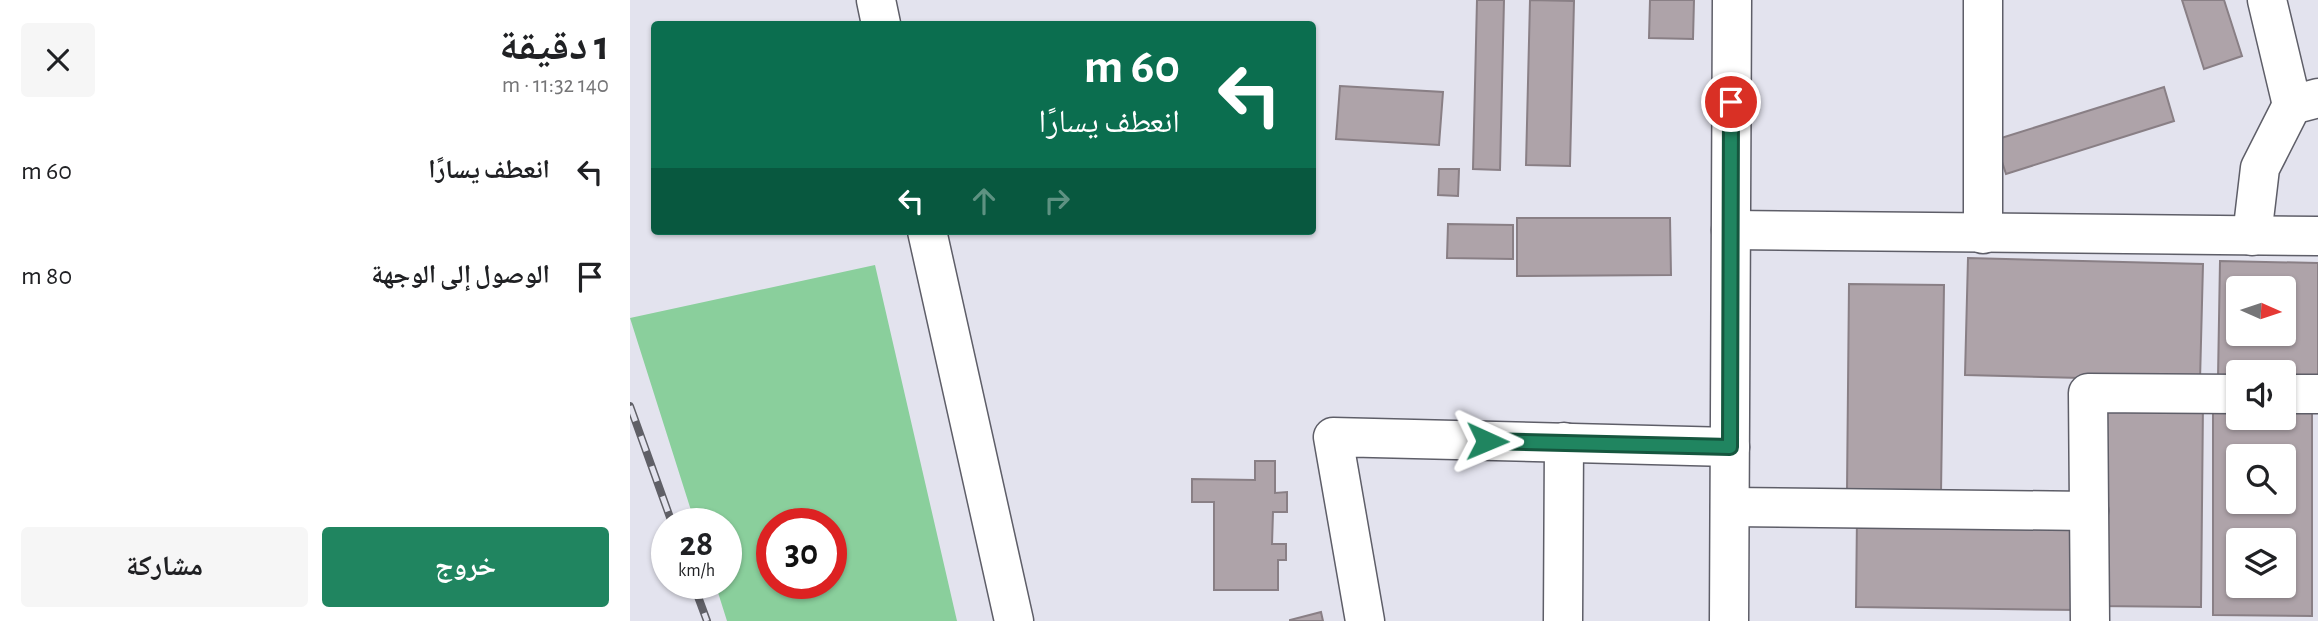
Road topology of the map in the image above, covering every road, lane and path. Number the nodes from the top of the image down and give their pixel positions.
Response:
1 (876, 0) edge
2 (1732, 0) edge
3 (1983, 0) edge
4 (2267, 0) edge
5 (880, 21) edge
6 (2305, 101) edge
7 (1731, 230) junction
8 (1983, 234) junction
9 (928, 235) edge
10 (2252, 236) junction
11 (2318, 236) edge
12 (2226, 394) edge
13 (2296, 394) edge
14 (2318, 394) edge
15 (1564, 442) junction
16 (1730, 447) junction
17 (1730, 507) junction
18 (2089, 511) junction
19 (1014, 621) edge
20 (1365, 621) edge
21 (1563, 621) edge
22 (1729, 621) edge
23 (2090, 621) edge

1 - 5 street
2 - 7 street
3 - 8 street
4 - 6 street
6 - 10 street
7 - 8 street
7 - 16 street
8 - 10 street
9 - 19 street
10 - 11 street
12 - 18 street
13 - 14 street
15 - 16 street
15 - 20 street
15 - 21 street
16 - 17 street
17 - 18 street
17 - 22 street
18 - 23 street

